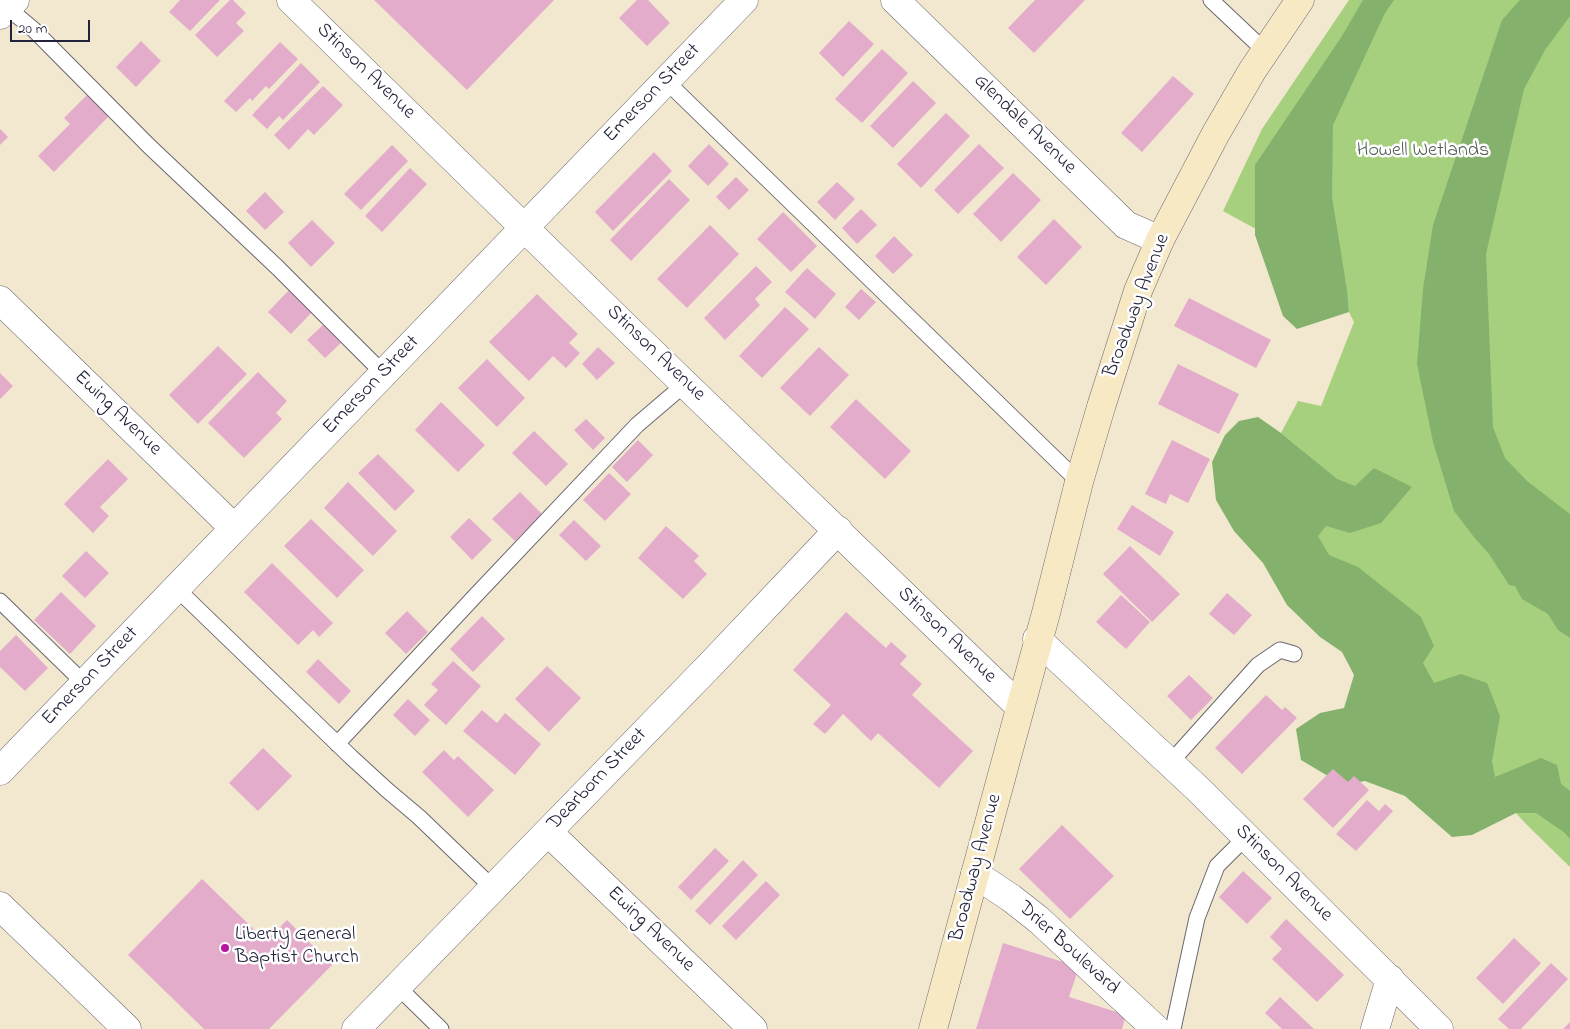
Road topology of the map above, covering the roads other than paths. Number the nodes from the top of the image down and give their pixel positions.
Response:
1 (291, 0) edge
2 (744, 0) edge
3 (895, 0) edge
4 (1211, 0) edge
5 (1300, 0) edge
6 (6, 6) edge
7 (1266, 52) junction
8 (666, 82) junction
9 (525, 227) junction
10 (1160, 240) junction
11 (0, 300) edge
12 (384, 374) junction
13 (685, 384) junction
14 (1079, 482) junction
15 (234, 528) junction
16 (838, 530) junction
17 (176, 588) junction
18 (0, 601) edge
19 (1038, 639) junction
20 (1294, 654) dead end
21 (84, 683) junction
22 (1020, 707) junction
23 (337, 744) junction
24 (1170, 763) junction
25 (0, 771) edge
26 (548, 832) junction
27 (1246, 837) junction
28 (975, 874) junction
29 (493, 888) junction
30 (0, 906) edge
31 (1390, 979) junction
32 (397, 986) junction
33 (127, 1029) edge
34 (356, 1029) edge
35 (441, 1029) edge
36 (753, 1029) edge
37 (933, 1029) edge
38 (1156, 1029) edge
39 (1173, 1029) edge
40 (1375, 1029) edge
41 (1439, 1029) edge

1 - 9 street, Stinson Avenue
2 - 8 street, Emerson Street
3 - 10 street, Glendale Avenue
4 - 7 lane
5 - 7 main road, Broadway Avenue
6 - 12 lane
7 - 10 main road, Broadway Avenue
8 - 9 street, Emerson Street
8 - 14 lane
9 - 12 street, Emerson Street
9 - 13 street, Stinson Avenue
10 - 14 main road, Broadway Avenue
11 - 15 street, Ewing Avenue
12 - 15 street, Emerson Street
13 - 16 street, Stinson Avenue
13 - 23 lane
14 - 19 main road, Broadway Avenue
15 - 17 street, Emerson Street
16 - 22 street, Stinson Avenue
16 - 26 street, Dearborn Street
17 - 21 street, Emerson Street
17 - 23 lane
18 - 21 lane
19 - 22 main road, Broadway Avenue
19 - 24 street, Stinson Avenue
20 - 24 lane
21 - 25 street, Emerson Street
22 - 28 main road, Broadway Avenue
23 - 29 lane
24 - 27 street, Stinson Avenue
26 - 29 street, Dearborn Street
26 - 36 street, Ewing Avenue
27 - 31 street, Stinson Avenue
27 - 39 lane
28 - 37 main road, Broadway Avenue
28 - 38 street, Drier Boulevard
29 - 32 street, Dearborn Street
30 - 33 street
31 - 40 street
31 - 41 street, Stinson Avenue
32 - 34 street, Dearborn Street
32 - 35 lane

